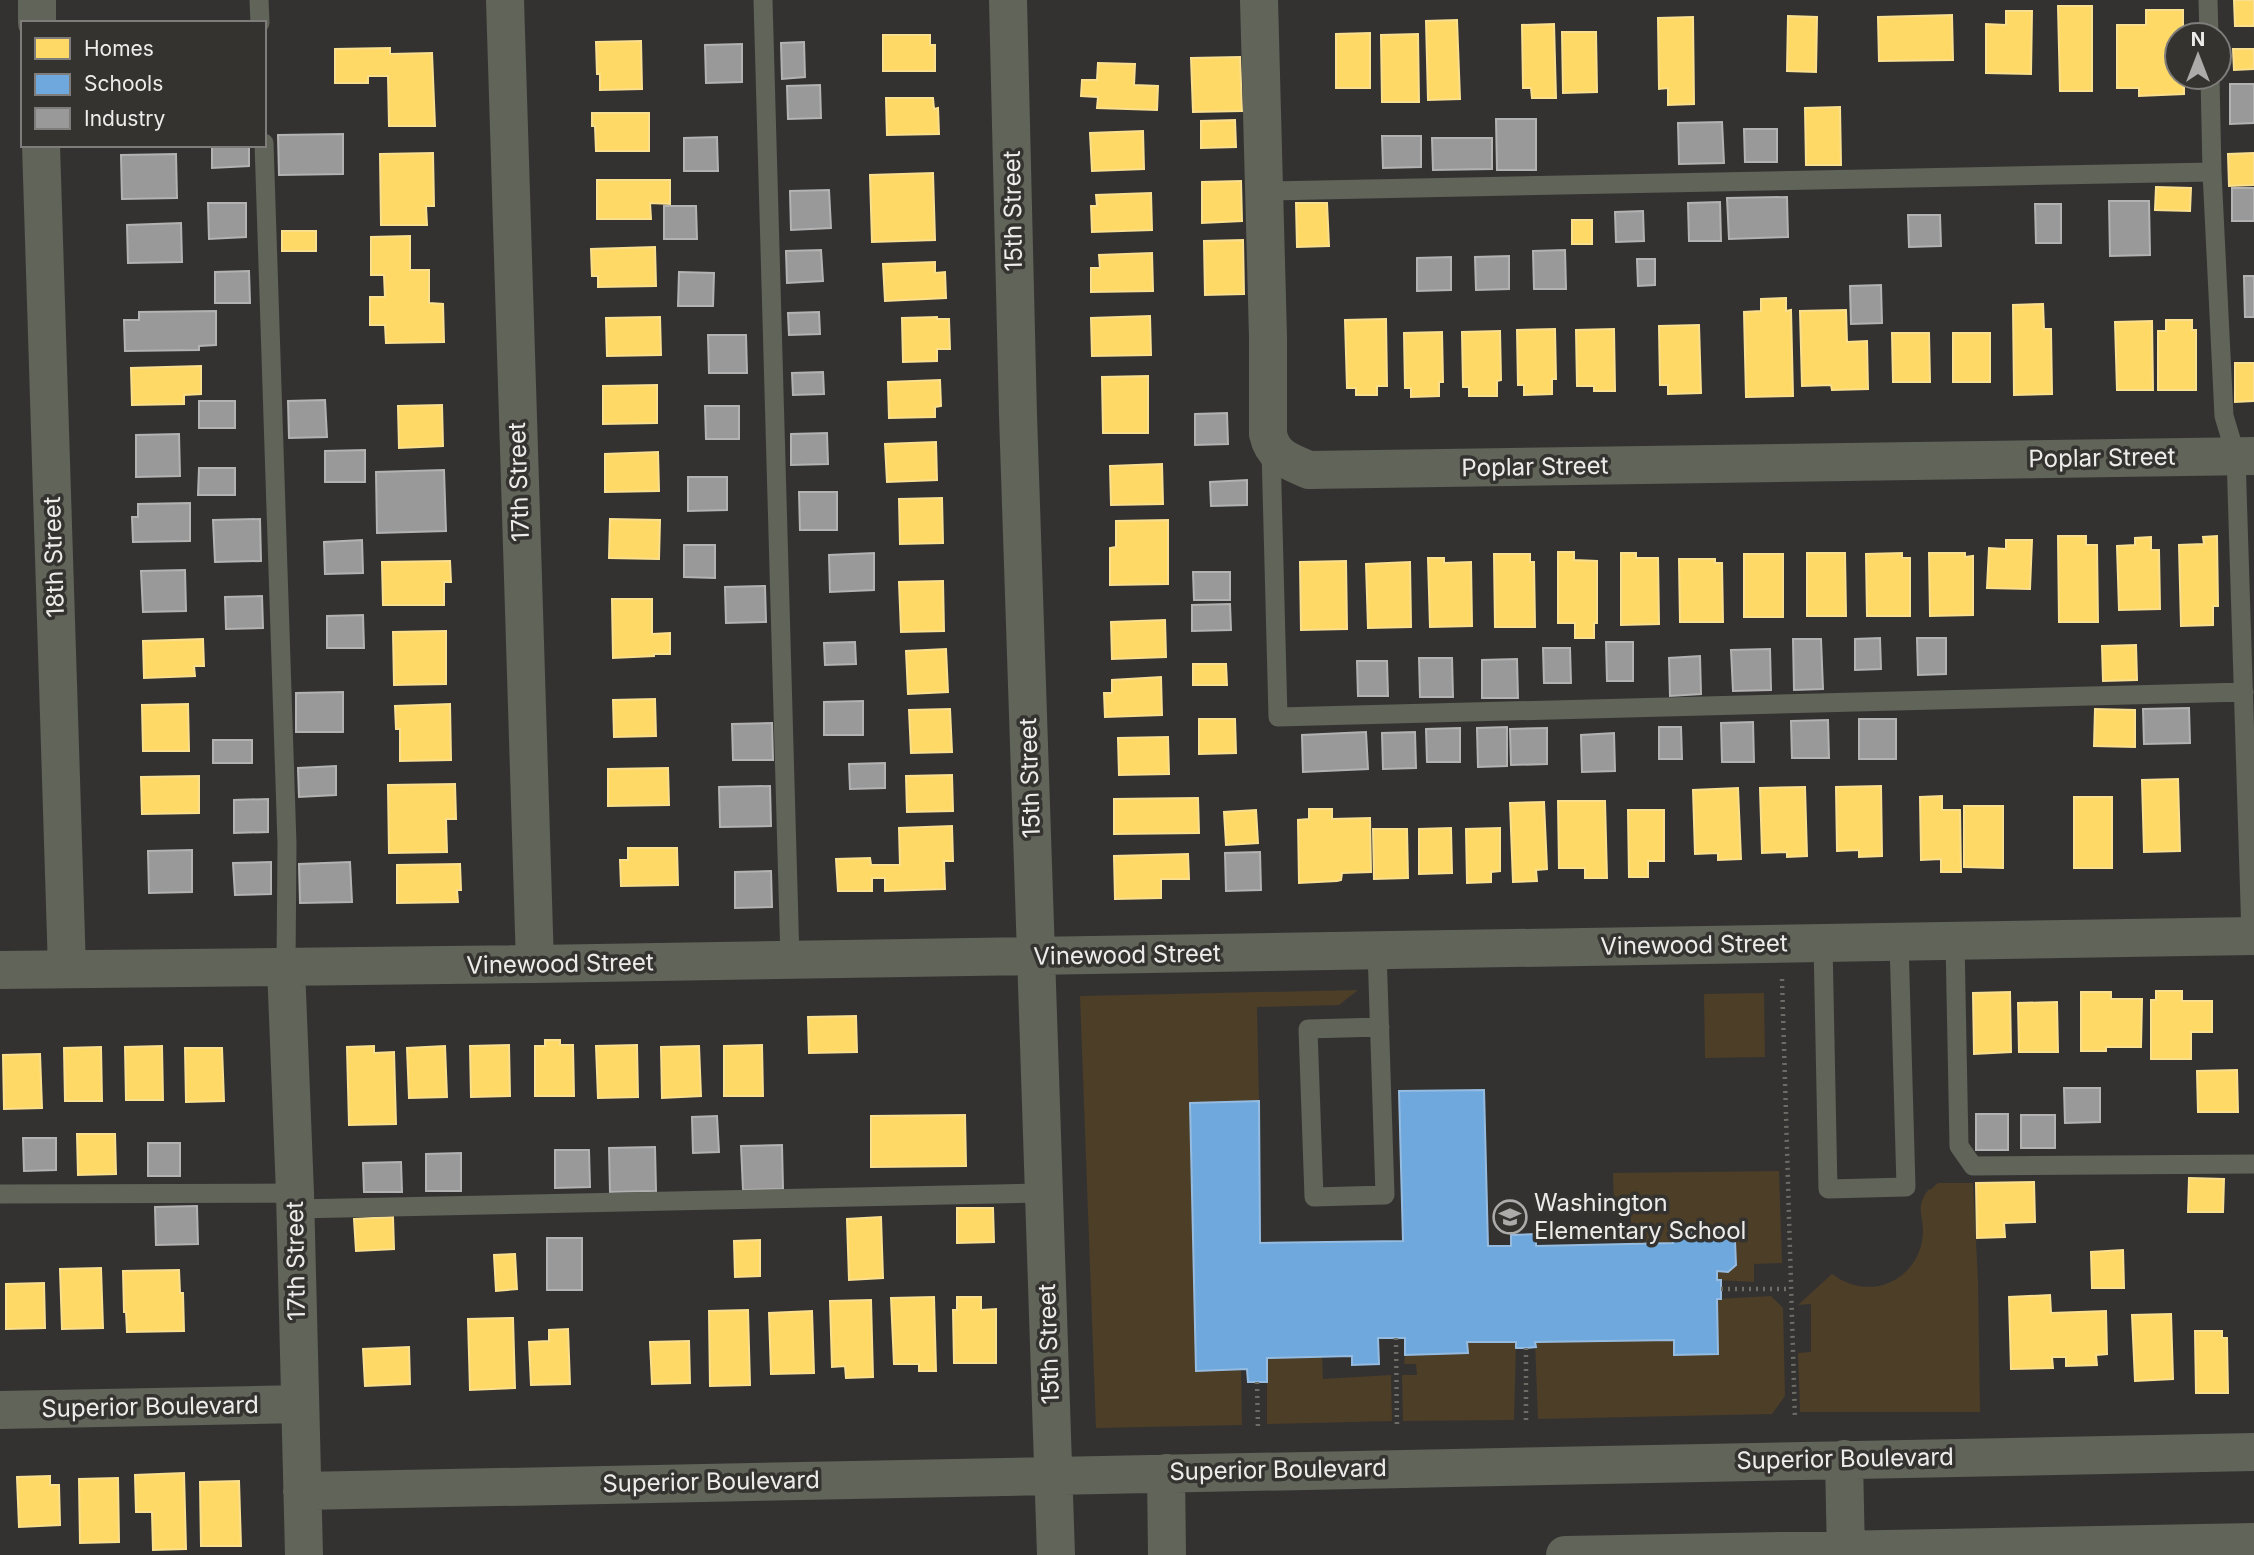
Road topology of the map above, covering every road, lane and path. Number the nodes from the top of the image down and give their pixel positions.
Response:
1 (37, 0) edge
2 (259, 0) edge
3 (505, 0) edge
4 (763, 0) edge
5 (1008, 0) edge
6 (1259, 0) edge
7 (2208, 0) edge
8 (37, 21) edge
9 (260, 21) edge
10 (2209, 21) edge
11 (2210, 91) edge
12 (41, 147) edge
13 (264, 147) edge
14 (2212, 172) junction
15 (1265, 191) junction
16 (1271, 449) junction
17 (2245, 456) edge
18 (2244, 692) junction
19 (2253, 936) edge
20 (1955, 941) junction
21 (1899, 942) junction
22 (1823, 943) junction
23 (1778, 944) junction
24 (1377, 950) junction
25 (1035, 956) junction
26 (790, 960) junction
27 (535, 964) junction
28 (286, 967) junction
29 (67, 969) junction
30 (0, 970) edge
31 (1380, 1027) junction
32 (2254, 1164) edge
33 (1044, 1193) junction
34 (0, 1194) edge
35 (295, 1201) junction
36 (1721, 1289) dead end
37 (1791, 1289) junction
38 (1396, 1338) dead end
39 (1526, 1348) dead end
40 (1257, 1382) dead end
41 (300, 1404) junction
42 (0, 1410) edge
43 (1795, 1419) dead end
44 (1526, 1425) dead end
45 (1397, 1427) dead end
46 (1258, 1430) dead end
47 (2254, 1452) edge
48 (1844, 1459) junction
49 (1166, 1473) junction
50 (1054, 1475) junction
51 (302, 1491) junction
52 (2254, 1542) edge
53 (1846, 1552) edge
54 (304, 1555) edge
55 (1056, 1555) edge
56 (1167, 1555) edge
57 (1565, 1555) edge

1 - 8 street
2 - 9 lane
3 - 27 street, 17th Street
4 - 26 lane
5 - 25 street, 15th Street
6 - 15 street
7 - 10 lane
11 - 14 lane
12 - 29 street, 18th Street
13 - 28 lane
14 - 15 lane
14 - 17 lane
15 - 16 street
16 - 17 street, Poplar Street
16 - 18 lane
17 - 18 lane
18 - 19 lane
19 - 20 street, Vinewood Street
20 - 21 street, Vinewood Street
20 - 32 lane
21 - 22 street, Vinewood Street
21 - 22 lane
22 - 23 street, Vinewood Street
23 - 24 street, Vinewood Street
23 - 37 path
24 - 25 street, Vinewood Street
24 - 31 lane
25 - 26 street, Vinewood Street
25 - 33 street, 15th Street
26 - 27 street, Vinewood Street
27 - 28 street, Vinewood Street
28 - 29 street, Vinewood Street
28 - 35 street, 17th Street
29 - 30 street, Vinewood Street
31 - 31 lane
33 - 35 lane
33 - 50 street, 15th Street
34 - 35 lane
35 - 41 street, 17th Street
36 - 37 path
37 - 43 path
38 - 45 path
39 - 44 path
40 - 46 path
41 - 42 street, Superior Boulevard
41 - 51 street, 17th Street
47 - 48 street, Superior Boulevard
48 - 49 street, Superior Boulevard
48 - 53 street
49 - 50 street, Superior Boulevard
49 - 56 street
50 - 51 street, Superior Boulevard
50 - 55 street, 15th Street
51 - 54 street, 17th Street
52 - 53 street
53 - 57 street

